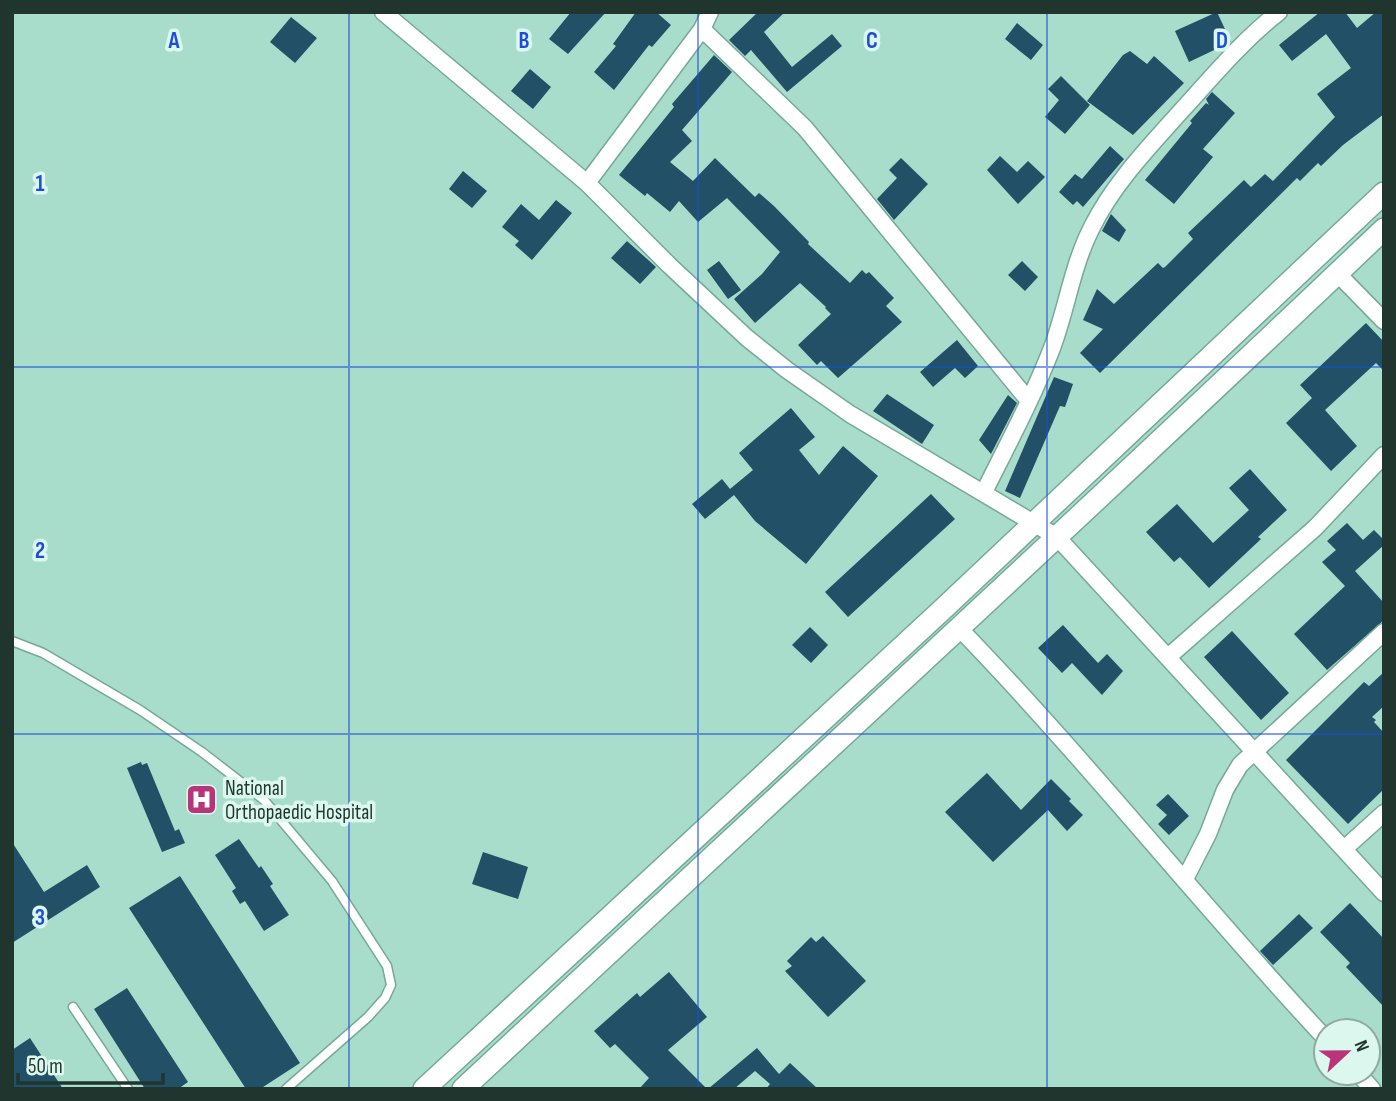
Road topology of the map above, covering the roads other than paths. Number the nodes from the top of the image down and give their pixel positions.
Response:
1 (383, 12) edge
2 (710, 12) edge
3 (1279, 12) edge
4 (702, 29) junction
5 (587, 183) junction
6 (1384, 192) edge
7 (1384, 229) edge
8 (1337, 273) junction
9 (1384, 321) edge
10 (1029, 401) junction
11 (1384, 455) edge
12 (984, 492) junction
13 (1033, 522) junction
14 (1057, 537) junction
15 (958, 627) junction
16 (1384, 632) edge
17 (12, 641) edge
18 (1168, 657) junction
19 (1253, 751) junction
20 (1384, 813) edge
21 (1344, 849) junction
22 (1185, 880) junction
23 (1384, 892) edge
24 (73, 1007) dead end
25 (1312, 1024) edge
26 (128, 1089) edge
27 (286, 1089) edge
28 (424, 1089) edge
29 (463, 1089) edge

1 - 5 street
2 - 4 street
3 - 10 street
4 - 5 street
4 - 10 street
5 - 12 street
6 - 13 main road
7 - 8 main road
8 - 9 street
8 - 14 main road
10 - 12 street
11 - 18 street
12 - 13 street
13 - 14 street
13 - 28 main road
14 - 15 main road
14 - 18 street
15 - 22 street
15 - 29 main road
16 - 19 street
17 - 27 lane
18 - 19 street
19 - 21 street
19 - 22 street
20 - 21 street
21 - 23 street
22 - 25 street
24 - 26 lane

